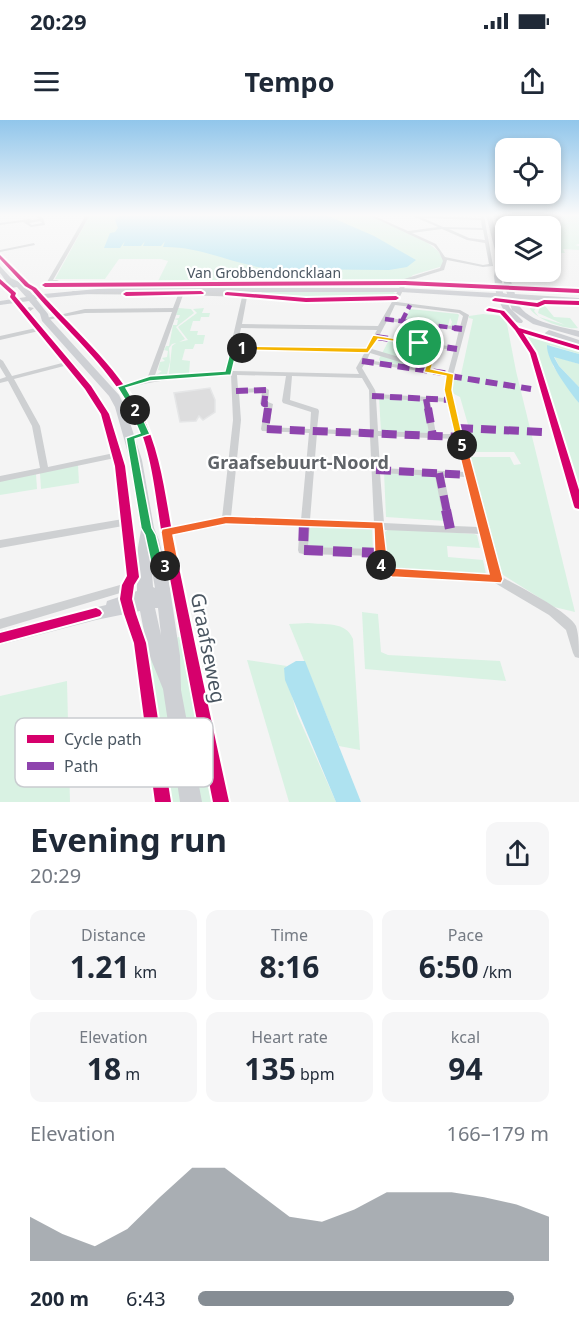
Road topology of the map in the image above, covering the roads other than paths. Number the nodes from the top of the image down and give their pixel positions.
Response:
1 (20, 247) edge
2 (69, 247) edge
3 (436, 247) edge
4 (488, 247) edge
5 (0, 251) edge
6 (0, 256) edge
7 (444, 258) junction
8 (0, 268) edge
9 (0, 281) edge
10 (57, 281) dead end
11 (12, 282) junction
12 (498, 282) edge
13 (508, 282) edge
14 (21, 286) junction
15 (403, 286) junction
16 (70, 292) junction
17 (181, 294) junction
18 (501, 294) junction
19 (511, 294) junction
20 (579, 294) edge
21 (245, 295) junction
22 (461, 295) junction
23 (26, 297) junction
24 (539, 299) junction
25 (395, 300) junction
26 (579, 300) edge
27 (0, 302) edge
28 (410, 305) junction
29 (31, 308) junction
30 (506, 309) junction
31 (175, 310) junction
32 (58, 317) junction
33 (45, 319) junction
34 (385, 319) junction
35 (402, 321) junction
36 (238, 326) junction
37 (551, 326) junction
38 (380, 328) junction
39 (40, 329) junction
40 (462, 329) junction
41 (579, 334) edge
42 (376, 337) junction
43 (0, 338) edge
44 (579, 343) edge
45 (436, 345) junction
46 (234, 348) junction
47 (457, 349) junction
48 (368, 350) junction
49 (0, 361) edge
50 (362, 361) junction
51 (68, 363) junction
52 (427, 369) junction
53 (231, 374) junction
54 (450, 374) junction
55 (289, 375) junction
56 (364, 376) junction
57 (11, 378) junction
58 (150, 379) junction
59 (0, 381) edge
60 (121, 387) junction
61 (236, 391) junction
62 (372, 396) junction
63 (426, 399) junction
64 (451, 400) junction
65 (314, 430) junction
66 (374, 433) junction
67 (146, 434) junction
68 (433, 436) junction
69 (460, 437) junction
70 (130, 438) junction
71 (118, 455) junction
72 (45, 470) junction
73 (376, 470) junction
74 (439, 473) junction
75 (470, 475) junction
76 (0, 479) edge
77 (226, 520) junction
78 (126, 522) junction
79 (304, 522) junction
80 (379, 525) junction
81 (147, 528) junction
82 (450, 529) junction
83 (484, 531) junction
84 (166, 532) junction
85 (0, 544) edge
86 (380, 554) junction
87 (172, 560) junction
88 (159, 572) junction
89 (496, 579) junction
90 (163, 595) junction
91 (145, 599) junction
92 (90, 610) junction
93 (0, 624) edge
94 (161, 633) junction
95 (0, 638) edge
96 (579, 652) edge
97 (151, 718) edge
98 (177, 718) edge
99 (204, 718) edge
100 (213, 762) edge
101 (161, 787) edge
102 (188, 787) edge
103 (163, 802) edge
104 (191, 802) edge
105 (221, 802) edge

1 - 5 street
2 - 10 street
3 - 7 street
4 - 7 street
6 - 14 street, Graafseweg
7 - 15 street
8 - 11 main road, Graafseweg
9 - 11 street, Graafseweg
11 - 14 main road, Graafseweg
11 - 23 main road, Graafseweg
12 - 18 main road
13 - 19 main road
14 - 23 main road, Graafseweg
15 - 16 main road, Van Grobbendoncklaan
15 - 18 main road, Van Grobbendoncklaan
15 - 22 main road, Van Grobbendoncklaan
15 - 23 main road, Van Grobbendoncklaan
15 - 25 street
16 - 17 street, Van Grobbendoncklaan
16 - 23 main road, Van Grobbendoncklaan
17 - 21 street, Van Grobbendoncklaan
17 - 31 street
18 - 19 main road
18 - 22 main road, Van Grobbendoncklaan
18 - 30 main road
19 - 20 main road
19 - 24 main road
19 - 37 main road
21 - 25 street, Van Grobbendoncklaan
21 - 36 street
22 - 30 main road
23 - 27 main road
23 - 29 main road, Graafseweg
23 - 33 main road, Graafseweg
24 - 26 main road
24 - 37 main road
25 - 28 street, Van Grobbendoncklaan
25 - 34 street
28 - 35 street
28 - 40 street, Van Grobbendoncklaan
29 - 33 main road, Graafseweg
29 - 39 street, Graafseweg
30 - 44 main road
31 - 32 street
31 - 58 street
32 - 33 street
32 - 60 street, Graafseweg
33 - 70 main road, Graafseweg
34 - 35 street
34 - 38 street
35 - 40 street
36 - 38 street
36 - 46 street
37 - 41 main road
38 - 42 street
39 - 43 street
39 - 51 street, Graafseweg
40 - 47 street
42 - 45 street
42 - 48 street
45 - 47 street
45 - 52 street
46 - 48 street
46 - 53 street
47 - 54 street
48 - 50 street
48 - 52 street
49 - 57 street
50 - 52 street
50 - 56 street
51 - 57 street
51 - 71 street, Graafseweg
52 - 54 street
53 - 55 street
53 - 58 street
53 - 61 street
54 - 64 street
55 - 56 street
55 - 65 street
56 - 62 street
57 - 59 street
57 - 72 street
58 - 60 street
60 - 67 street, Graafseweg
61 - 65 street
61 - 77 street
62 - 63 street
62 - 66 street
63 - 64 street
63 - 68 street
64 - 69 street
65 - 66 street
65 - 79 street
66 - 68 street
66 - 73 street
67 - 70 street
67 - 84 street, Graafseweg
68 - 69 street
69 - 75 street
70 - 81 main road, Graafseweg
71 - 72 street
71 - 78 street, Graafseweg
72 - 76 street
73 - 74 street
73 - 80 street
74 - 75 street
74 - 82 street
75 - 83 street
77 - 79 street
77 - 84 street
78 - 85 street
78 - 92 street, Graafseweg
79 - 80 street
79 - 86 street
80 - 82 street
80 - 86 street
81 - 88 main road, Graafseweg
81 - 91 main road, Graafseweg
82 - 83 street
83 - 89 street
84 - 87 street, Graafseweg
86 - 89 street
87 - 88 street
87 - 99 street, Graafseweg
88 - 90 main road, Graafseweg
89 - 96 street
90 - 91 main road
90 - 94 main road, Graafseweg
91 - 92 main road
91 - 94 main road, Graafseweg
92 - 93 street
92 - 95 main road
94 - 97 street
94 - 98 main road, Graafseweg
100 - 105 street, Graafseweg
101 - 103 street
102 - 104 main road, Graafseweg

